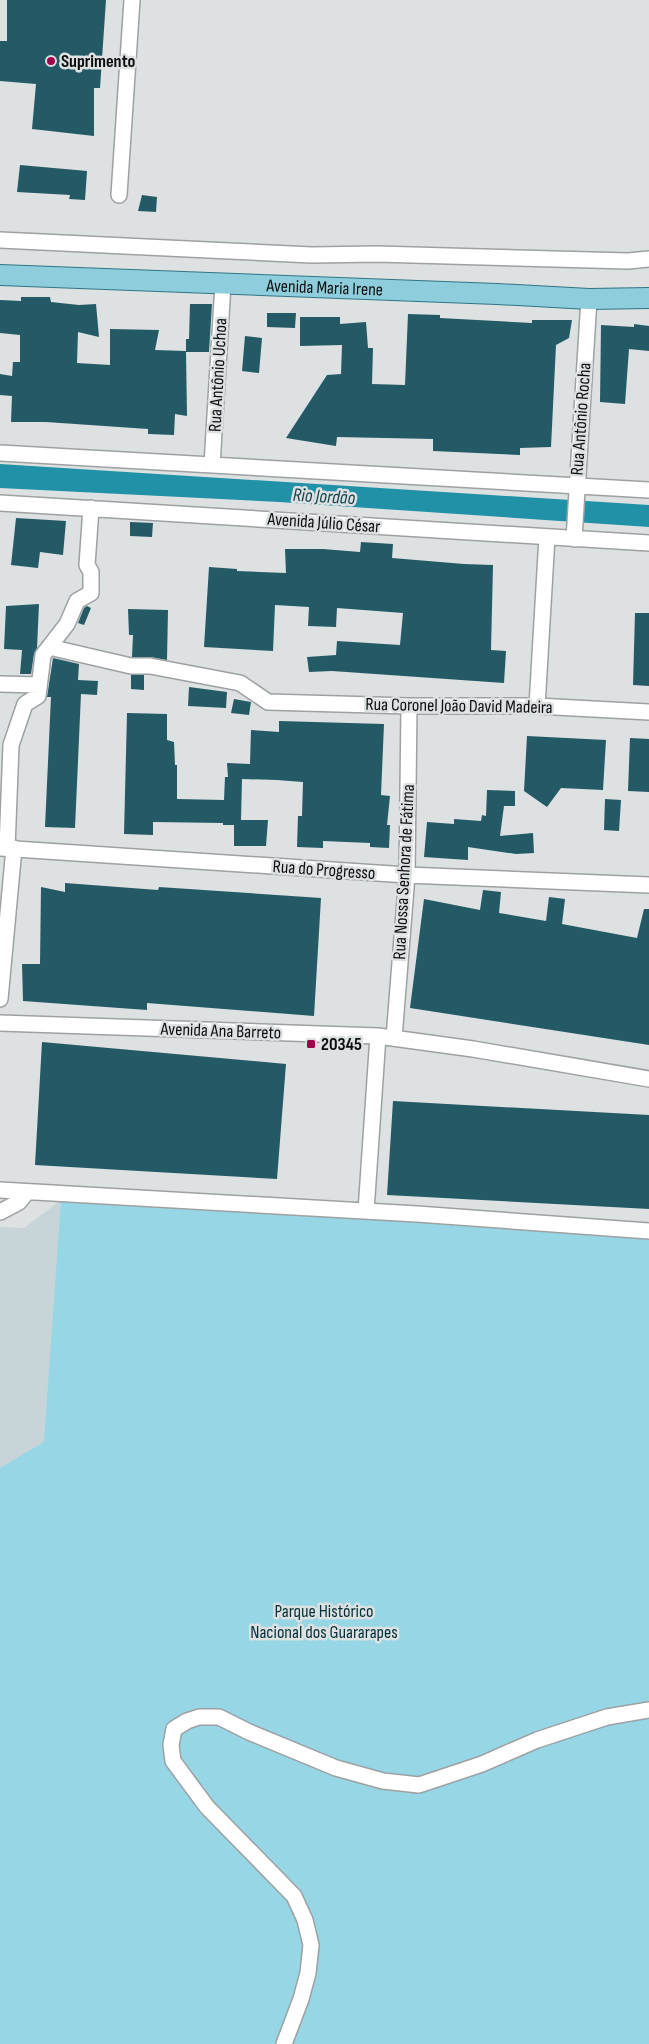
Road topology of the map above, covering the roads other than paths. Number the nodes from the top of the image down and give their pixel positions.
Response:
1 (132, 0) edge
2 (119, 195) dead end
3 (0, 240) edge
4 (649, 259) edge
5 (0, 275) edge
6 (223, 284) junction
7 (649, 298) edge
8 (589, 299) junction
9 (0, 454) edge
10 (212, 465) junction
11 (576, 489) junction
12 (649, 490) edge
13 (0, 503) edge
14 (91, 508) junction
15 (574, 536) junction
16 (546, 537) junction
17 (649, 543) edge
18 (49, 647) junction
19 (0, 684) edge
20 (40, 685) junction
21 (409, 706) junction
22 (537, 706) junction
23 (649, 712) edge
24 (7, 848) edge
25 (408, 875) junction
26 (649, 885) edge
27 (0, 999) edge
28 (0, 1023) edge
29 (378, 1036) junction
30 (394, 1038) junction
31 (649, 1079) edge
32 (0, 1190) edge
33 (27, 1192) junction
34 (366, 1211) junction
35 (0, 1212) edge
36 (649, 1230) edge
37 (649, 1710) edge
38 (284, 2044) edge

1 - 2 street
3 - 4 street
5 - 6 main road, Avenida Maria Irene
6 - 8 main road, Avenida Maria Irene
6 - 10 street, Rua Antônio Uchoa
7 - 8 main road, Avenida Maria Irene
8 - 11 street, Rua Antônio Rocha
9 - 10 street
10 - 11 street
11 - 12 street
11 - 15 street, Rua Antônio Rocha
13 - 14 street, Avenida Júlio César
14 - 16 street, Avenida Júlio César
14 - 18 street
15 - 16 street, Avenida Júlio César
15 - 17 street, Avenida Júlio César
16 - 22 street
18 - 20 street
18 - 21 street, Rua Coronel João David Madeira
19 - 20 street
20 - 24 street
21 - 22 street, Rua Coronel João David Madeira
21 - 25 street, Rua Nossa Senhora de Fátima
22 - 23 street, Rua Coronel João David Madeira
24 - 25 street, Rua do Progresso
24 - 27 street
25 - 26 street, Rua do Progresso
25 - 30 street, Rua Nossa Senhora de Fátima
28 - 29 street, Avenida Ana Barreto
29 - 30 street, Avenida Ana Barreto
29 - 34 street
30 - 31 street, Avenida Ana Barreto
32 - 33 street
33 - 34 street
33 - 35 street
34 - 36 street
37 - 38 street

